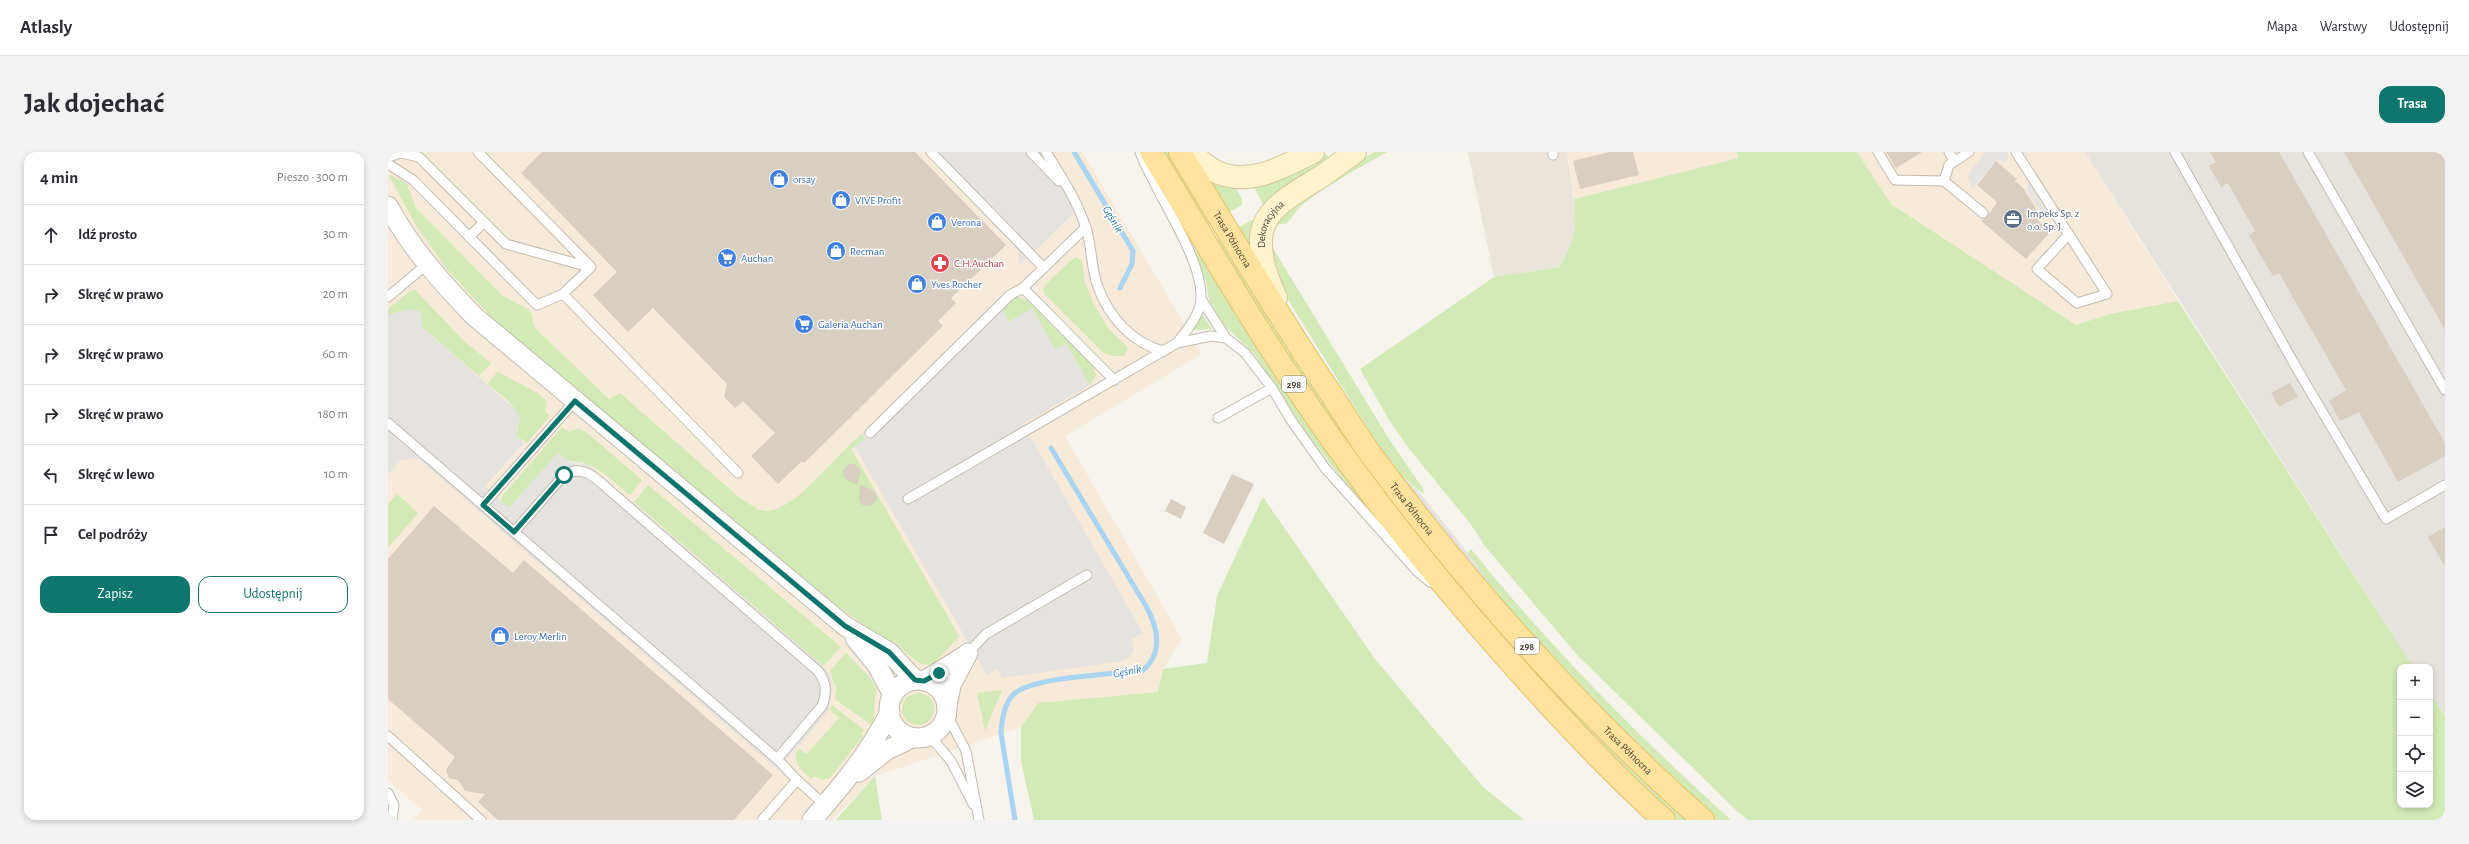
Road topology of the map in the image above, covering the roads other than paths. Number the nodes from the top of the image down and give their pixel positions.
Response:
1 (478, 152) edge
2 (931, 152) edge
3 (1031, 152) edge
4 (1046, 152) edge
5 (1140, 152) edge
6 (1151, 152) edge
7 (1180, 152) edge
8 (1189, 152) edge
9 (1313, 152) edge
10 (1355, 152) edge
11 (1878, 152) edge
12 (1949, 152) edge
13 (1969, 152) edge
14 (2016, 152) edge
15 (2175, 152) edge
16 (2308, 152) edge
17 (388, 157) edge
18 (1954, 161) junction
19 (388, 164) edge
20 (1944, 180) junction
21 (1072, 195) junction
22 (388, 206) edge
23 (1983, 213) dead end
24 (484, 222) junction
25 (1086, 227) junction
26 (2069, 234) junction
27 (470, 237) junction
28 (426, 265) junction
29 (591, 267) junction
30 (1044, 268) junction
31 (1023, 288) junction
32 (563, 294) junction
33 (388, 297) edge
34 (1201, 299) junction
35 (1289, 331) junction
36 (1226, 338) junction
37 (1177, 343) junction
38 (1163, 351) junction
39 (1114, 380) junction
40 (1272, 388) junction
41 (2445, 390) edge
42 (575, 401) junction
43 (1218, 418) dead end
44 (388, 423) edge
45 (870, 433) dead end
46 (738, 473) dead end
47 (2445, 485) edge
48 (908, 499) dead end
49 (483, 505) junction
50 (514, 532) junction
51 (1087, 575) dead end
52 (1456, 602) junction
53 (845, 626) junction
54 (968, 653) junction
55 (920, 681) junction
56 (891, 703) junction
57 (947, 710) junction
58 (388, 736) edge
59 (921, 737) junction
60 (777, 759) junction
61 (797, 780) junction
62 (845, 782) junction
63 (388, 793) edge
64 (826, 805) junction
65 (979, 817) edge
66 (392, 820) edge
67 (481, 820) edge
68 (762, 820) edge
69 (812, 820) edge
70 (1664, 820) edge
71 (1703, 820) edge

1 - 29 lane
2 - 30 lane
3 - 21 lane
4 - 21 lane
5 - 34 lane
6 - 52 main road, 298
7 - 35 main road, Trasa Północna / 298
8 - 9 street
10 - 35 street, Dekoracyjna
11 - 20 lane
12 - 18 lane
13 - 18 lane
14 - 26 lane
15 - 47 lane
16 - 41 lane
17 - 24 lane
18 - 20 lane
19 - 27 lane
20 - 23 lane
21 - 25 lane
22 - 28 street
24 - 27 lane
24 - 29 lane
25 - 30 lane
25 - 38 lane
26 - 26 lane
27 - 32 lane
28 - 33 lane
28 - 42 street
29 - 32 lane
30 - 31 lane
31 - 39 lane
31 - 45 lane
32 - 46 lane
34 - 36 lane
34 - 37 lane
35 - 71 main road, Trasa Północna / 298
36 - 37 lane
36 - 40 lane
37 - 38 lane
38 - 39 lane
39 - 48 lane
40 - 43 lane
40 - 52 lane
42 - 49 lane
42 - 53 street
44 - 49 lane
49 - 50 lane
50 - 60 lane
50 - 60 lane
51 - 54 lane
52 - 70 main road, 298
53 - 55 street
53 - 56 street
54 - 55 street
54 - 57 street
55 - 56 street
55 - 57 street
56 - 59 street
56 - 62 street
57 - 59 street
57 - 65 lane
58 - 67 lane
59 - 62 street
59 - 65 lane
60 - 61 lane
61 - 64 lane
61 - 68 lane
62 - 64 street
63 - 66 lane
64 - 69 street

